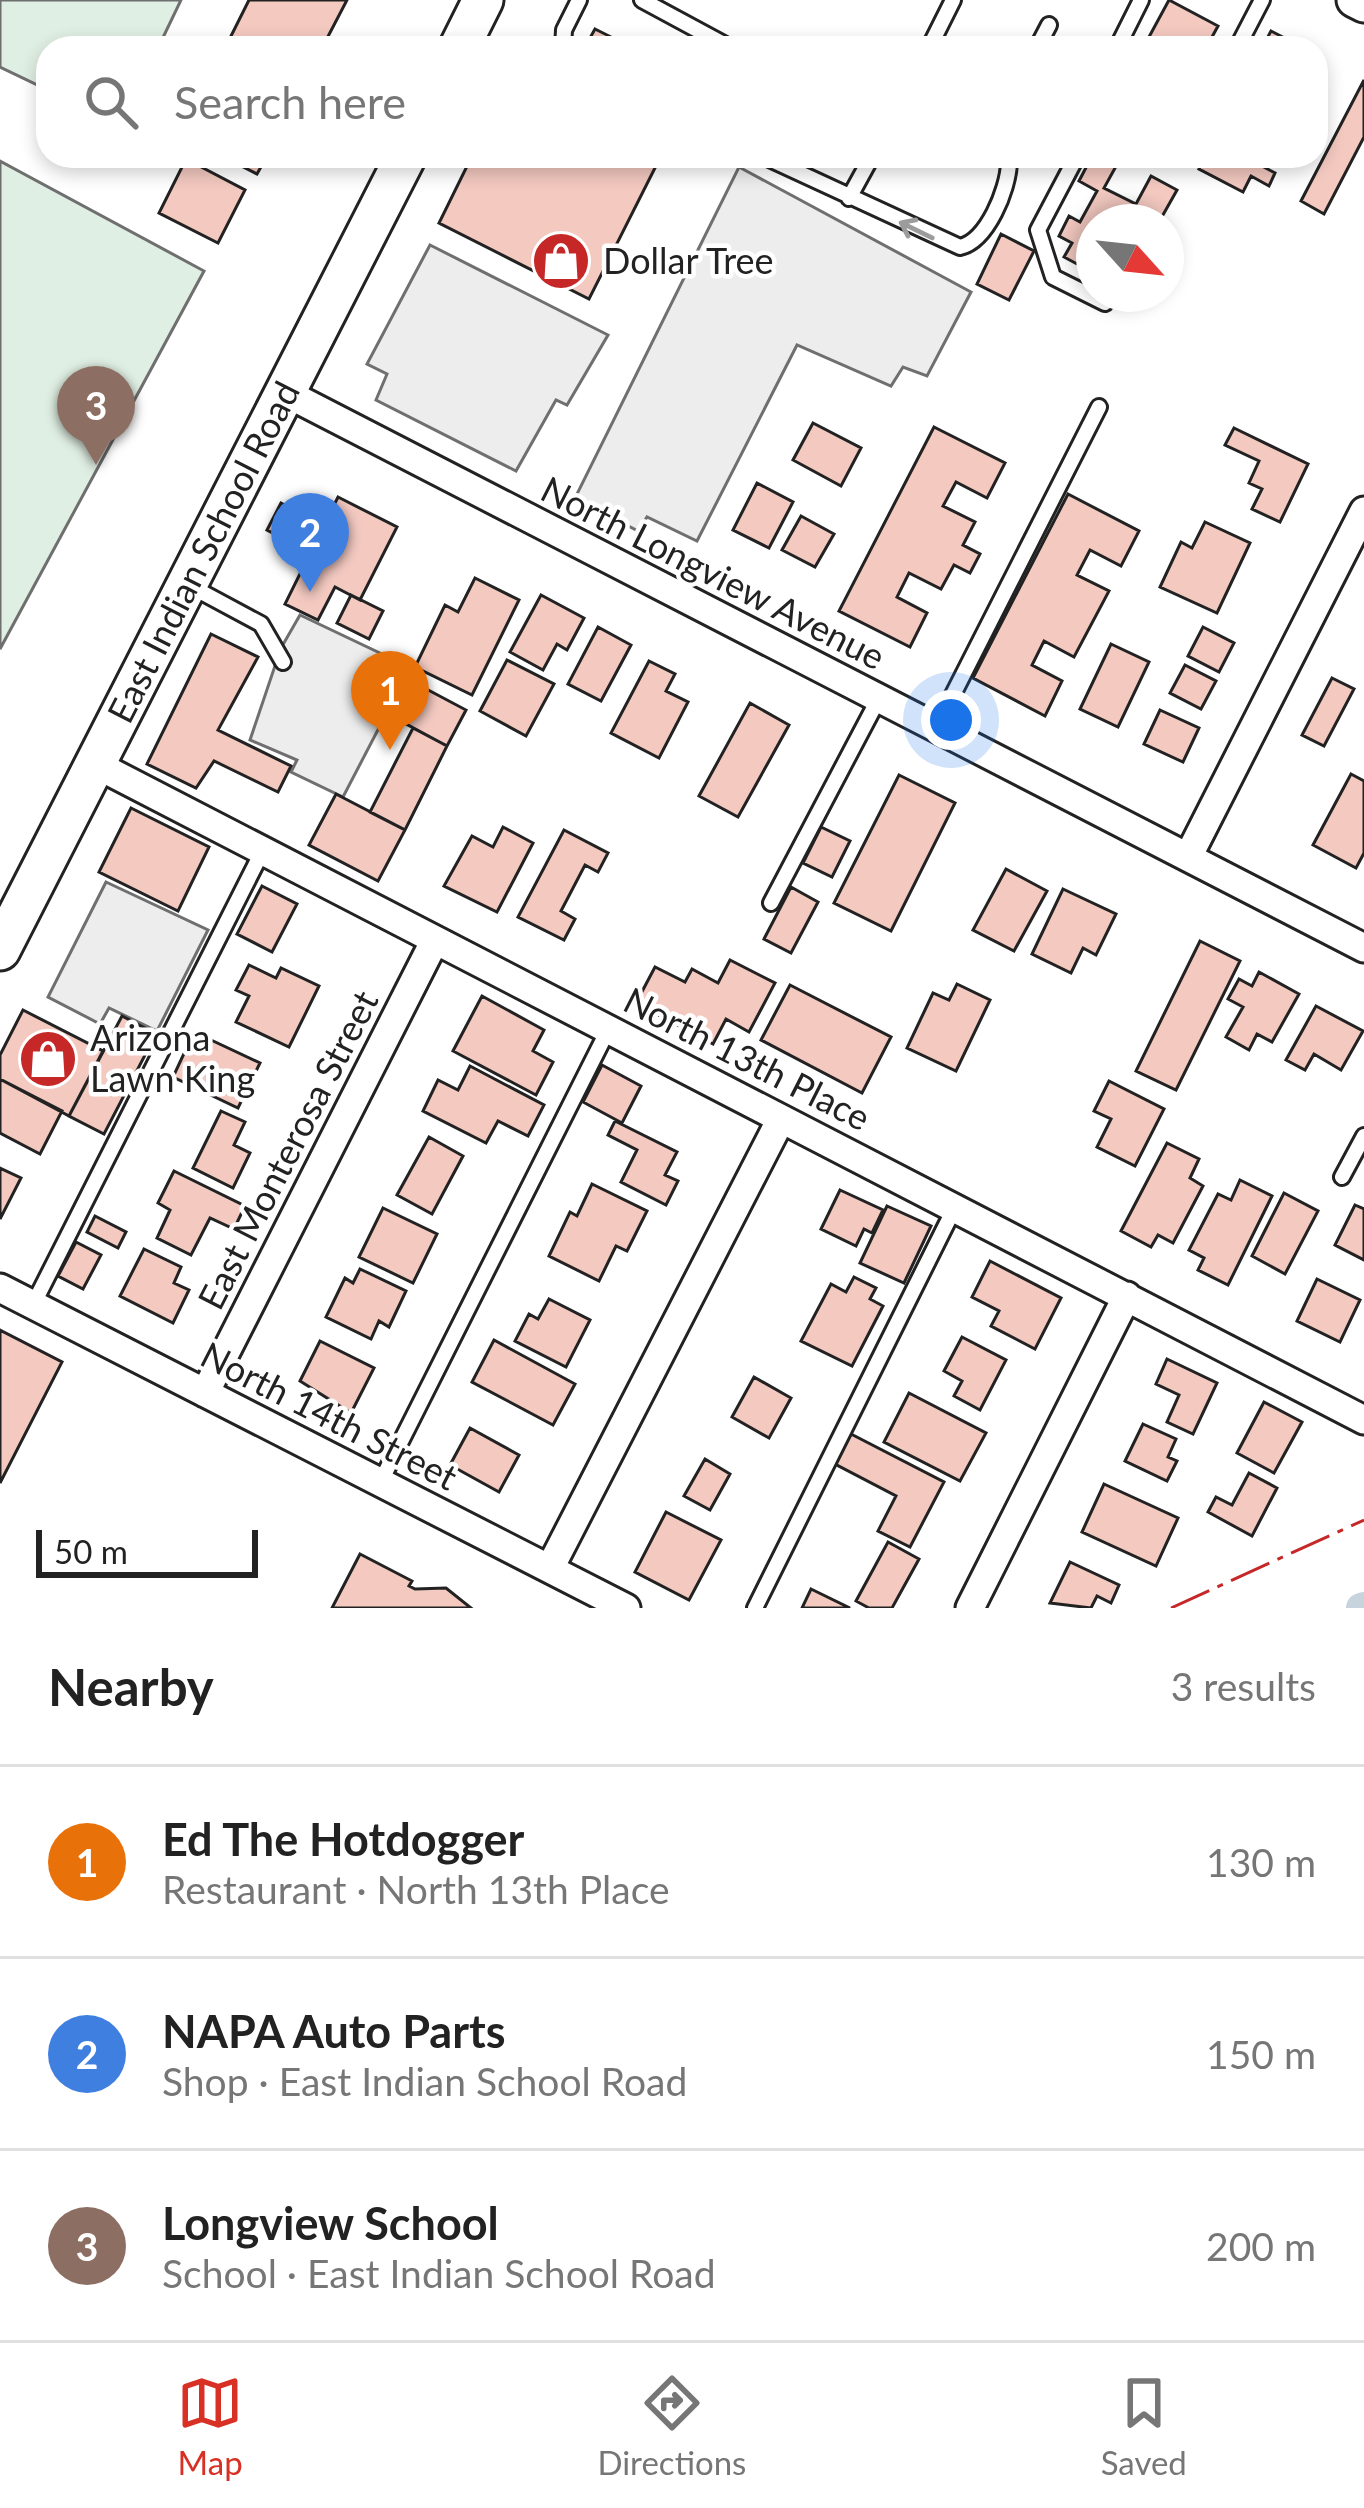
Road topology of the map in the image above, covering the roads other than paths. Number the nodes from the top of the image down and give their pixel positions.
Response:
1 (483, 0) edge
2 (579, 0) edge
3 (642, 0) edge
4 (953, 0) edge
5 (1141, 0) edge
6 (1262, 0) edge
7 (1354, 0) edge
8 (1364, 5) edge
9 (1048, 25) dead end
10 (465, 36) edge
11 (564, 36) edge
12 (709, 36) edge
13 (935, 36) edge
14 (1043, 36) edge
15 (1123, 36) edge
16 (1243, 36) edge
17 (400, 168) edge
18 (788, 168) edge
19 (865, 168) edge
20 (1007, 168) edge
21 (1071, 168) edge
22 (849, 198) junction
23 (1076, 288) edge
24 (286, 393) junction
25 (1099, 407) dead end
26 (1364, 511) edge
27 (187, 585) junction
28 (283, 662) dead end
29 (878, 698) junction
30 (937, 728) junction
31 (95, 764) junction
32 (262, 852) junction
33 (1187, 857) junction
34 (771, 903) dead end
35 (435, 940) junction
36 (1364, 948) edge
37 (0, 950) edge
38 (609, 1028) junction
39 (781, 1119) junction
40 (1364, 1136) edge
41 (1342, 1177) dead end
42 (956, 1207) junction
43 (0, 1288) edge
44 (1127, 1296) junction
45 (33, 1305) junction
46 (205, 1393) junction
47 (1364, 1420) edge
48 (380, 1483) junction
49 (550, 1568) junction
50 (626, 1608) edge
51 (754, 1608) edge
52 (970, 1608) edge

1 - 10 main road
2 - 11 lane
3 - 12 lane
4 - 13 lane
5 - 15 lane
6 - 16 lane
7 - 8 street
9 - 14 lane
17 - 24 main road, East Indian School Road
18 - 22 lane
19 - 22 lane
20 -> 22 lane
21 - 23 lane
24 - 27 main road, East Indian School Road
24 - 29 street, North Longview Avenue
25 - 30 lane
26 - 33 street
27 - 28 lane
27 - 31 main road, East Indian School Road
29 - 30 street, North Longview Avenue
29 - 34 lane
30 - 33 street, North Longview Avenue
31 - 32 street, North 13th Place
31 - 37 main road, East Indian School Road
32 - 35 street, North 13th Place
32 - 45 lane
33 - 36 street, North Longview Avenue
35 - 38 street, North 13th Place
35 - 46 street, East Monterosa Street
38 - 39 street, North 13th Place
38 - 48 lane
39 - 42 street, North 13th Place
39 - 49 street
40 - 41 lane
42 - 44 street, North 13th Place
42 - 51 lane
43 - 45 street, North 14th Street
44 - 47 street, North 13th Place
44 - 52 street
45 - 46 street, North 14th Street
46 - 48 street, North 14th Street
48 - 49 street, North 14th Street
49 - 50 street, North 14th Street

